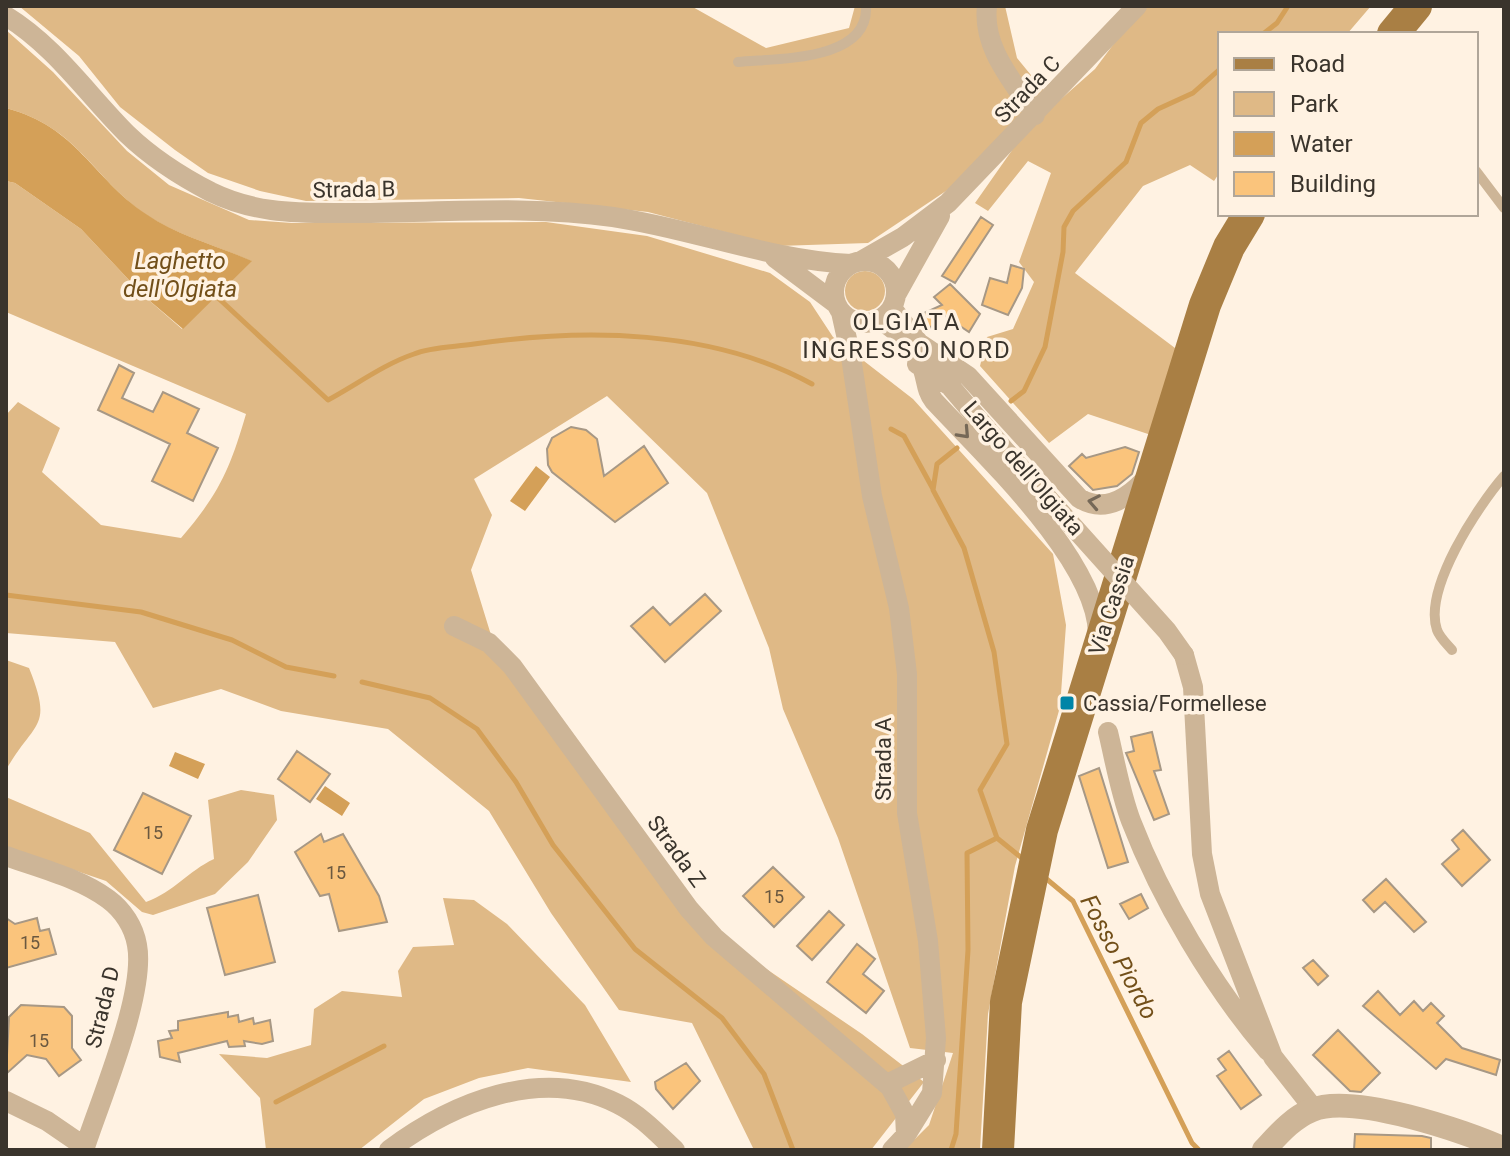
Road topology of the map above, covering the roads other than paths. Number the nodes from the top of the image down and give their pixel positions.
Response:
1 (866, 6) edge
2 (987, 6) edge
3 (1137, 6) edge
4 (6, 16) edge
5 (738, 62) dead end
6 (1035, 115) junction
7 (1478, 174) edge
8 (948, 203) junction
9 (1504, 208) edge
10 (1248, 216) edge
11 (769, 254) junction
12 (856, 262) junction
13 (838, 307) junction
14 (884, 311) junction
15 (851, 357) junction
16 (931, 363) junction
17 (1156, 465) junction
18 (1504, 476) edge
19 (454, 626) dead end
20 (1097, 646) junction
21 (1452, 650) dead end
22 (1108, 732) dead end
23 (6, 856) edge
24 (1273, 1057) junction
25 (936, 1060) junction
26 (887, 1084) junction
27 (6, 1101) edge
28 (1314, 1109) junction
29 (899, 1143) edge
30 (87, 1148) edge
31 (1504, 1149) edge
32 (389, 1150) edge
33 (675, 1150) edge
34 (998, 1150) edge
35 (1264, 1150) edge

1 - 5 lane
2 - 6 street
3 - 6 street, Strada C
4 - 11 street, Strada B
6 - 8 street, Strada C
7 - 9 lane
8 - 12 street, Strada C
8 - 14 street, Strada C
10 - 17 main road, Via Cassia
11 - 12 street, Strada B
11 - 13 street, Strada B
12 - 13 street
12 - 14 street
13 - 14 street
13 - 15 street, Strada A
14 - 15 street
14 - 16 street, Largo dell'Olgiata
15 - 25 street, Strada A
17 -> 16 street, Largo dell'Olgiata
16 -> 20 street, Largo dell'Olgiata
16 - 24 street, Largo dell'Olgiata, bridge
17 - 20 main road, Via Cassia
18 - 21 lane
19 - 26 street, Strada Z
20 - 34 main road, Via Cassia
22 - 24 street
23 - 30 street, Strada D
24 - 28 street
25 - 26 street
25 - 29 street, Strada A
26 - 29 street, Strada Z
27 - 30 street, Strada D
28 - 31 street
28 - 35 street
32 - 33 street

